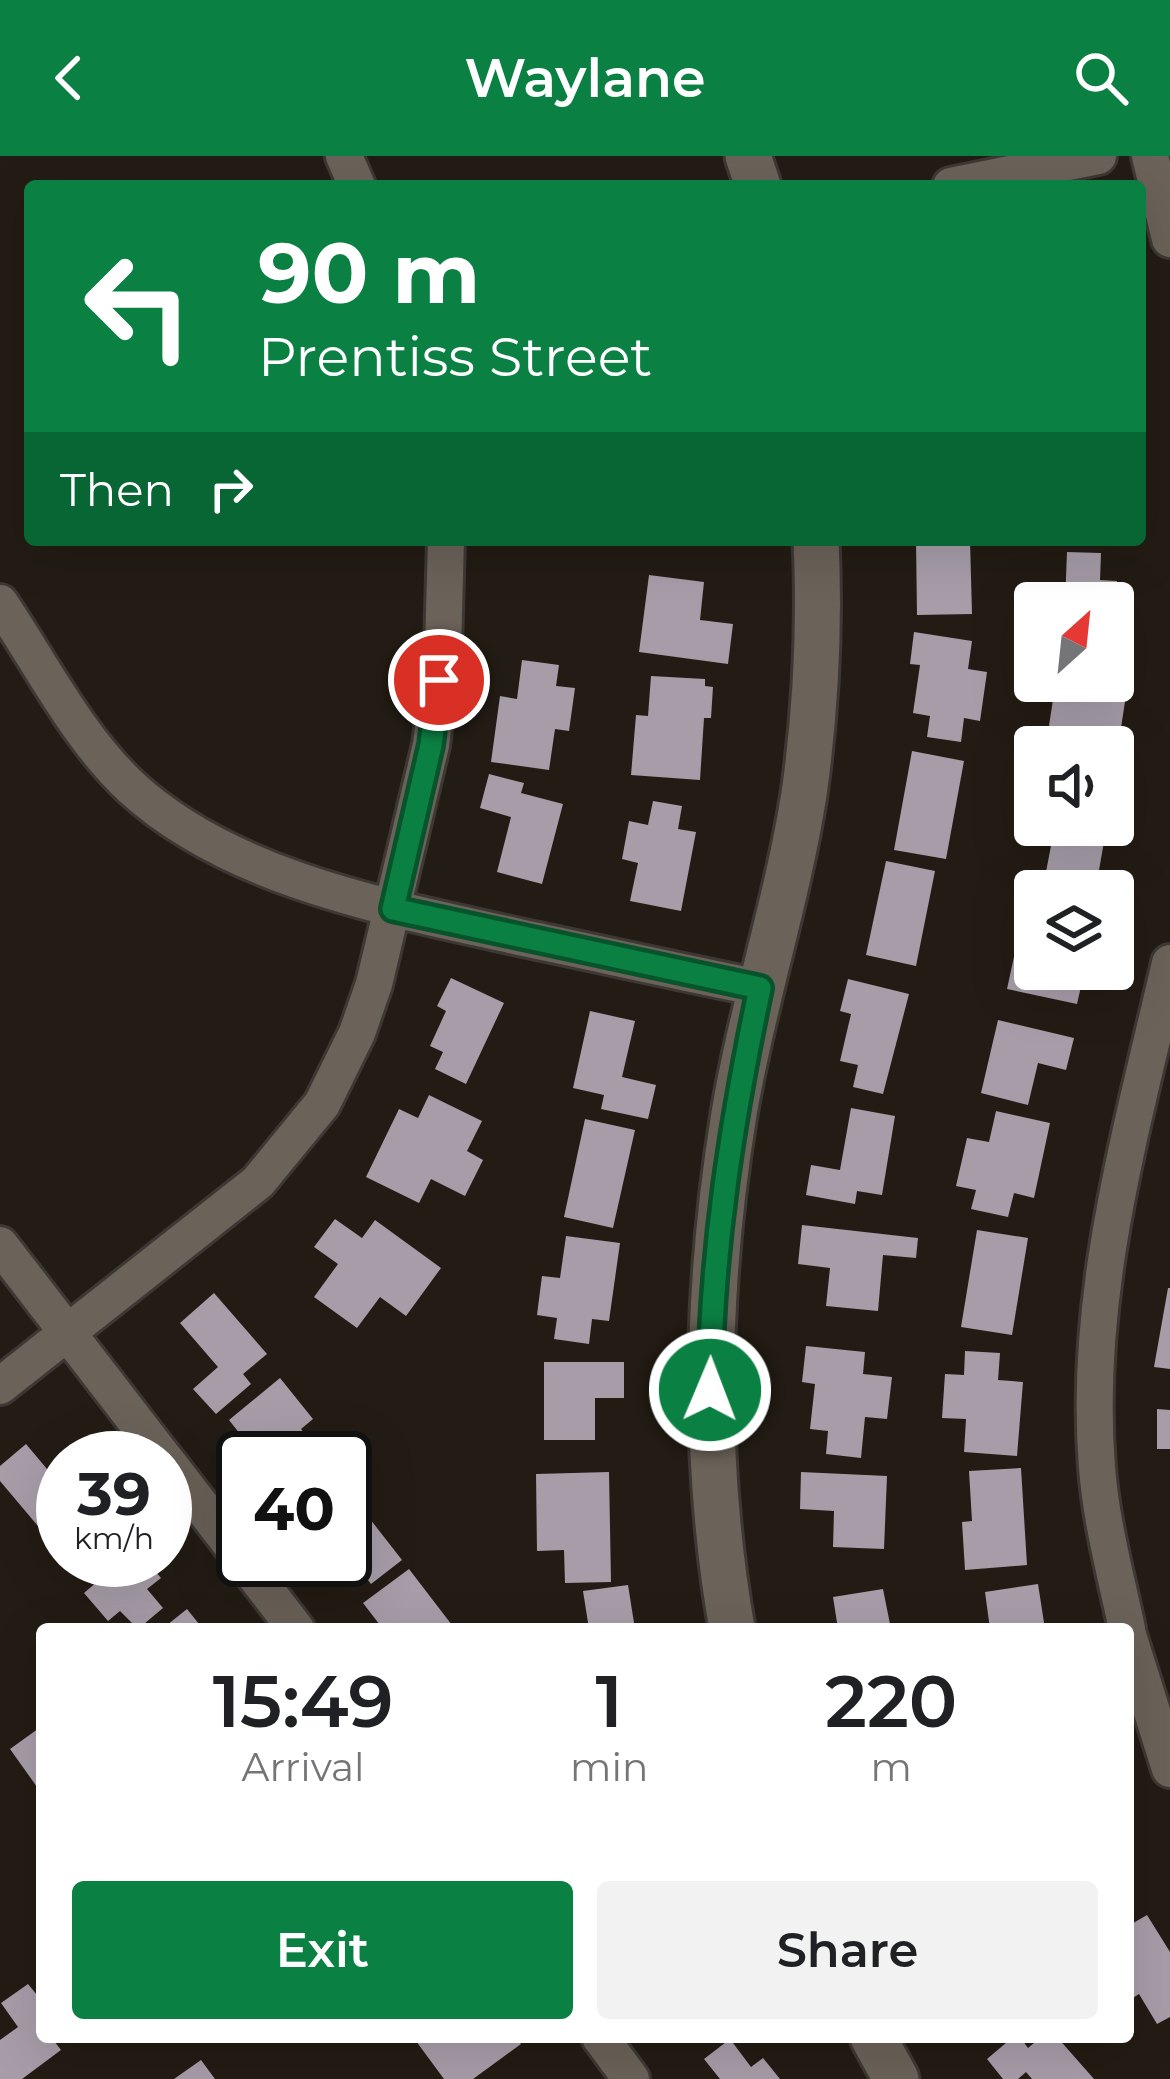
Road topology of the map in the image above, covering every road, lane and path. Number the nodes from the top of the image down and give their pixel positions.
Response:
1 (1098, 156) edge
2 (1150, 156) edge
3 (980, 180) edge
4 (1170, 239) edge
5 (446, 546) edge
6 (817, 546) edge
7 (0, 603) edge
8 (393, 909) junction
9 (1170, 963) edge
10 (760, 988) junction
11 (0, 1245) edge
12 (69, 1334) junction
13 (0, 1386) edge
14 (144, 1431) edge
15 (192, 1493) edge
16 (291, 1623) edge
17 (731, 1623) edge
18 (1125, 1623) edge
19 (1134, 1654) edge
20 (1170, 1769) edge
21 (604, 2043) edge
22 (876, 2043) edge
23 (631, 2079) edge
24 (896, 2079) edge

1 - 3 street
2 - 4 street
5 - 8 street
6 - 10 street
7 - 8 street
8 - 10 street
8 - 12 street
9 - 18 street
10 - 17 street
11 - 12 street
12 - 13 street
12 - 14 street
15 - 16 street
19 - 20 street
21 - 23 street
22 - 24 street

